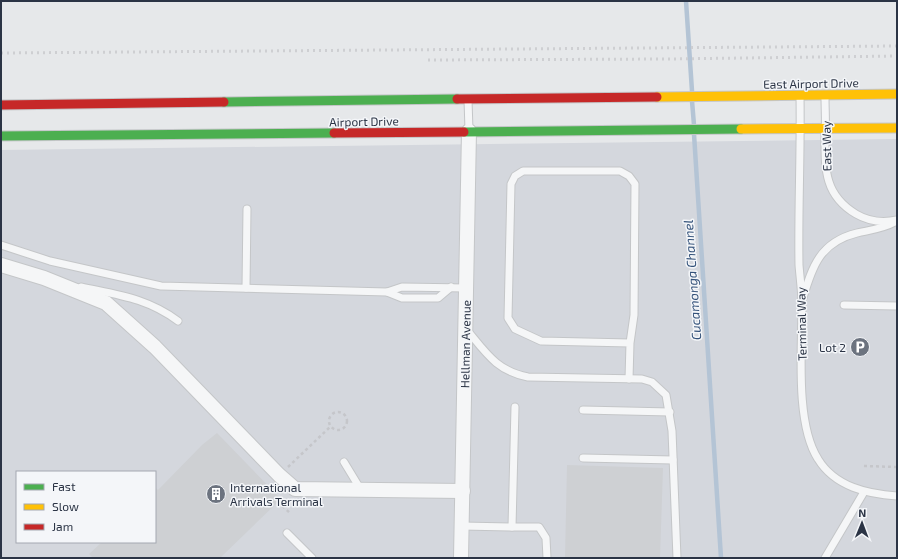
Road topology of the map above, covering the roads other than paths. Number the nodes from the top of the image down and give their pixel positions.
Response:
1 (897, 94) edge
2 (825, 95) junction
3 (724, 96) joint
4 (800, 96) junction
5 (468, 98) junction
6 (1, 105) edge
7 (897, 128) edge
8 (826, 129) junction
9 (801, 130) junction
10 (469, 131) junction
11 (1, 136) edge
12 (247, 209) dead end
13 (897, 220) edge
14 (1, 245) edge
15 (1, 265) edge
16 (47, 280) junction
17 (451, 287) junction
18 (246, 288) junction
19 (466, 288) junction
20 (387, 292) junction
21 (802, 302) junction
22 (844, 305) dead end
23 (897, 306) edge
24 (178, 321) dead end
25 (466, 328) junction
26 (630, 343) junction
27 (629, 379) junction
28 (515, 407) dead end
29 (583, 410) dead end
30 (670, 412) junction
31 (583, 458) dead end
32 (673, 460) junction
33 (344, 462) dead end
34 (361, 490) junction
35 (463, 491) junction
36 (864, 492) junction
37 (897, 496) edge
38 (462, 526) junction
39 (512, 527) junction
40 (287, 533) dead end
41 (312, 558) edge
42 (462, 558) edge
43 (547, 558) edge
44 (676, 558) edge
45 (825, 558) edge

1 - 2 main road, East Airport Drive
2 - 4 main road, East Airport Drive
2 - 8 lane, East Way
3 - 4 main road, East Airport Drive
3 - 5 main road, Airport Drive
4 - 9 lane, Terminal Way
5 - 6 main road, Airport Drive
5 - 10 lane
7 - 8 main road
8 - 9 main road
8 - 13 lane, East Way
9 - 10 main road, Airport Drive
9 - 21 lane, Terminal Way
10 - 11 main road, Airport Drive
10 - 19 street, Hellman Avenue
12 - 18 lane
13 - 21 lane, East Way
14 - 18 lane
15 - 16 street
16 - 24 lane
16 - 34 street
17 - 19 lane
17 - 20 lane
17 - 20 lane
18 - 20 lane
19 - 25 street, Hellman Avenue
21 - 36 lane, Terminal Way
22 - 23 lane
25 - 27 lane
25 - 35 street, Hellman Avenue
26 - 26 lane
26 - 27 lane
27 - 30 lane
28 - 39 lane
29 - 30 lane
30 - 32 lane
31 - 32 lane
32 - 44 lane
33 - 34 lane
34 - 35 street
35 - 38 street, Hellman Avenue
36 - 37 lane, Terminal Way
36 - 45 lane
38 - 39 lane
38 - 42 street, Hellman Avenue
39 - 43 lane
40 - 41 lane

